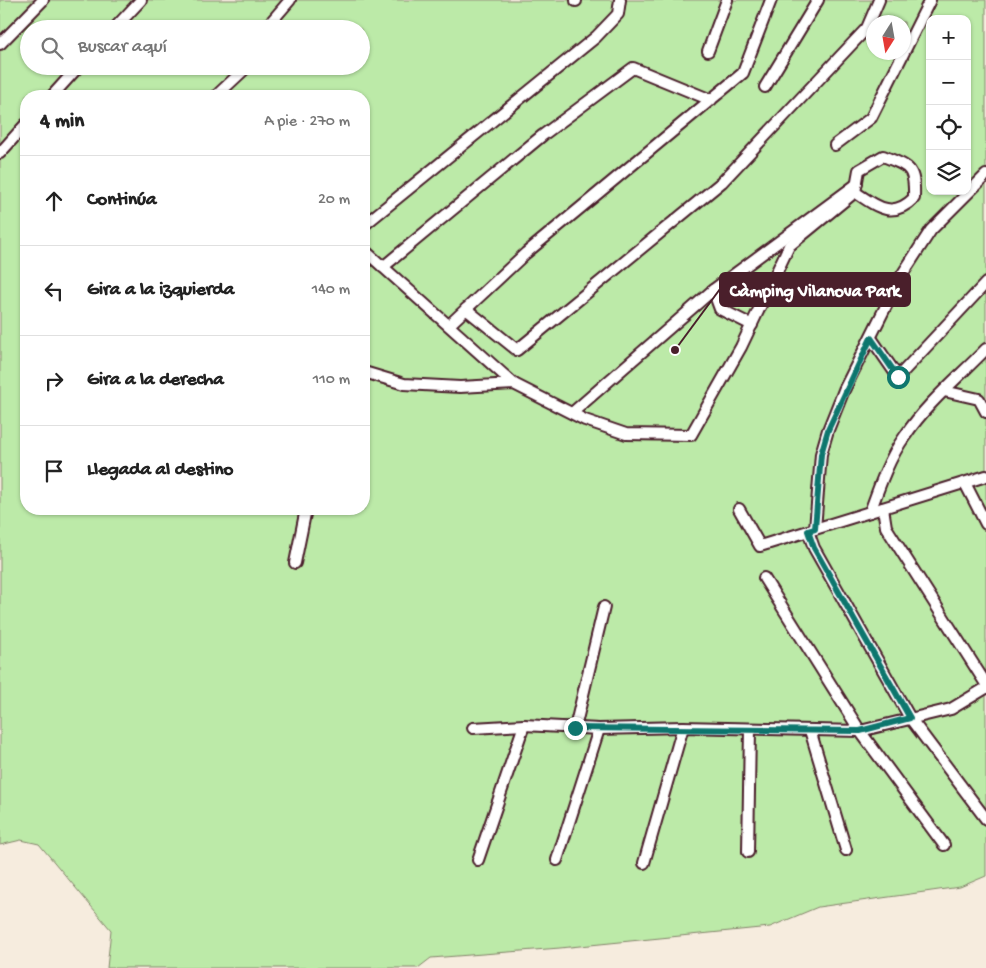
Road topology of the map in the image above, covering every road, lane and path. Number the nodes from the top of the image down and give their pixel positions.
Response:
1 (43, 0) edge
2 (141, 0) edge
3 (290, 0) edge
4 (620, 0) edge
5 (728, 0) edge
6 (771, 0) edge
7 (818, 0) edge
8 (879, 0) edge
9 (930, 0) edge
10 (23, 20) edge
11 (122, 20) edge
12 (273, 20) edge
13 (20, 24) edge
14 (0, 44) edge
15 (708, 51) dead end
16 (71, 75) edge
17 (238, 75) edge
18 (765, 87) dead end
19 (57, 90) edge
20 (222, 90) edge
21 (711, 100) junction
22 (20, 131) edge
23 (835, 145) dead end
24 (0, 153) edge
25 (986, 175) edge
26 (856, 188) junction
27 (370, 220) edge
28 (370, 255) edge
29 (383, 267) junction
30 (986, 283) edge
31 (713, 290) junction
32 (466, 309) junction
33 (752, 324) junction
34 (449, 325) junction
35 (871, 338) junction
36 (986, 349) edge
37 (370, 374) edge
38 (514, 384) junction
39 (944, 392) junction
40 (986, 412) edge
41 (572, 413) junction
42 (986, 476) edge
43 (965, 483) junction
44 (883, 508) junction
45 (739, 510) dead end
46 (870, 512) junction
47 (305, 515) edge
48 (986, 524) edge
49 (812, 530) junction
50 (295, 563) dead end
51 (764, 578) dead end
52 (604, 607) dead end
53 (986, 686) edge
54 (910, 718) junction
55 (524, 725) junction
56 (683, 727) junction
57 (473, 728) dead end
58 (575, 728) junction
59 (600, 729) junction
60 (750, 729) junction
61 (810, 730) junction
62 (860, 731) junction
63 (986, 819) edge
64 (944, 845) dead end
65 (846, 850) dead end
66 (748, 852) dead end
67 (478, 860) dead end
68 (557, 860) dead end
69 (644, 863) dead end

1 - 10 lane
2 - 11 lane
3 - 12 lane
4 - 27 lane
5 - 15 lane
6 - 21 lane
7 - 18 lane
8 - 32 lane
9 - 23 lane
13 - 14 lane
16 - 19 lane
17 - 20 lane
21 - 29 lane
21 - 32 lane
22 - 24 lane
25 - 35 lane
26 - 26 lane
26 - 31 lane
26 - 33 lane
28 - 29 lane
29 - 34 lane
30 - 35 lane
31 - 33 lane
31 - 41 lane
32 - 34 lane
33 - 41 lane
34 - 38 lane
35 - 49 lane
36 - 39 lane
37 - 38 lane
38 - 41 lane
39 - 40 lane
39 - 46 lane
42 - 43 lane
43 - 44 lane
43 - 48 lane
44 - 46 lane
44 - 53 lane
45 - 49 lane
46 - 49 lane
47 - 50 lane
49 - 54 lane
51 - 62 lane
52 - 58 lane
53 - 54 lane
54 - 62 lane
54 - 63 lane
55 - 57 lane
55 - 58 lane
55 - 67 lane
56 - 59 lane
56 - 60 lane
56 - 69 lane
58 - 59 lane
59 - 68 lane
60 - 61 lane
60 - 66 lane
61 - 62 lane
61 - 65 lane
62 - 64 lane

